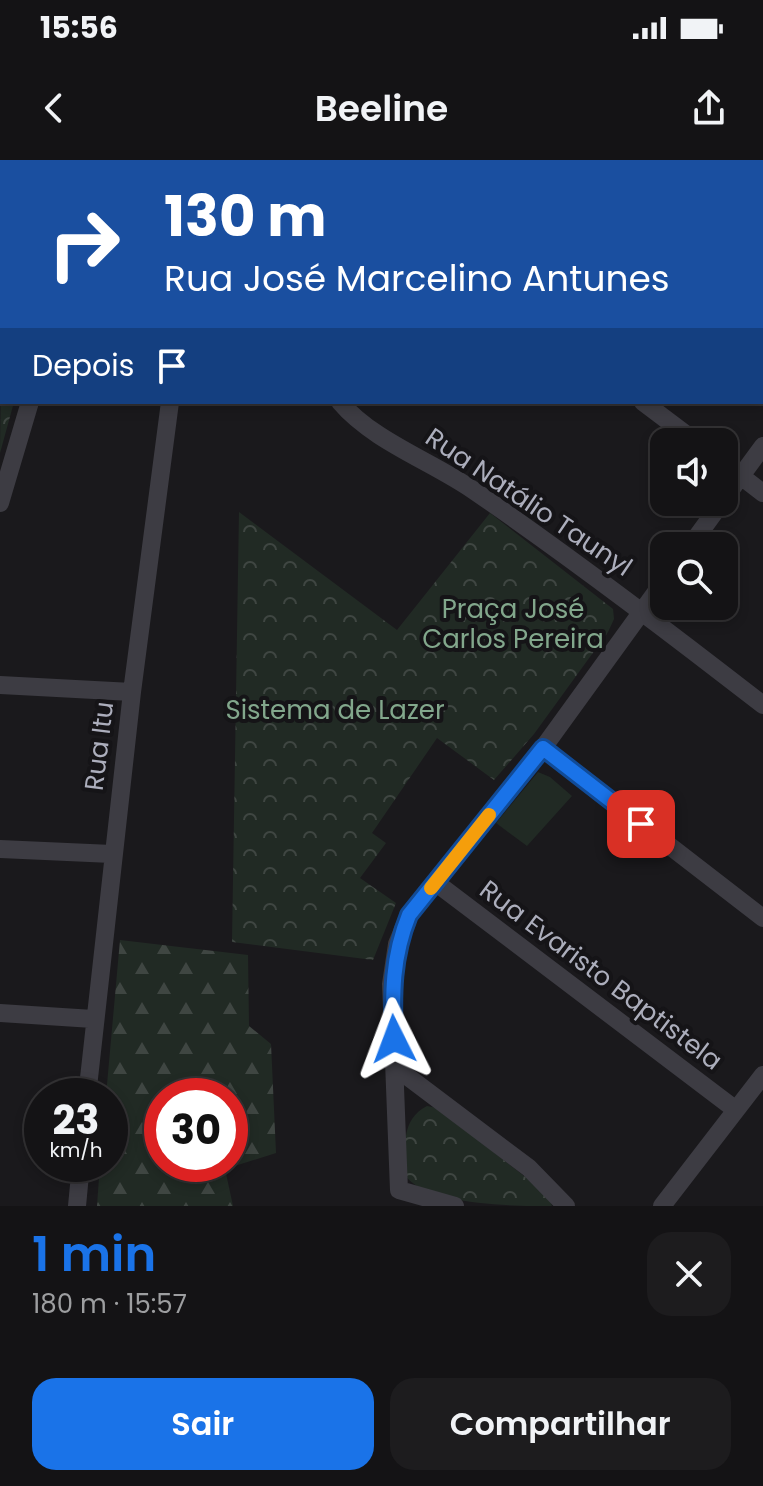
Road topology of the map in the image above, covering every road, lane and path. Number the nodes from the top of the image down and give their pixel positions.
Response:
1 (29, 404) edge
2 (170, 404) edge
3 (342, 404) edge
4 (646, 404) edge
5 (677, 428) edge
6 (763, 446) edge
7 (738, 474) edge
8 (741, 476) junction
9 (738, 480) edge
10 (763, 493) edge
11 (0, 503) edge
12 (650, 600) edge
13 (642, 611) junction
14 (0, 685) edge
15 (132, 692) junction
16 (763, 705) edge
17 (543, 748) junction
18 (0, 849) edge
19 (112, 854) junction
20 (435, 882) junction
21 (763, 918) edge
22 (0, 1013) edge
23 (93, 1019) junction
24 (395, 1067) junction
25 (763, 1075) edge
26 (88, 1078) edge
27 (736, 1110) junction
28 (79, 1182) edge
29 (77, 1206) edge
30 (455, 1206) edge
31 (566, 1206) edge
32 (662, 1206) edge

1 - 11 street
2 - 15 street, Rua Itu
3 - 13 street, Rua Natálio Taunyl
4 - 5 street
6 - 8 street
7 - 8 street
8 - 9 street
8 - 10 street
12 - 13 street
13 - 16 street, Rua Natálio Taunyl
13 - 17 street
14 - 15 street
15 - 19 street, Rua Itu
17 - 20 street
17 - 21 street
18 - 19 street
19 - 23 street, Rua Itu
20 - 24 street
20 - 27 street, Rua Evaristo Baptistela
22 - 23 street
23 - 26 street, Rua Itu
24 - 30 street
24 - 31 street
25 - 27 street
27 - 32 street
28 - 29 street

